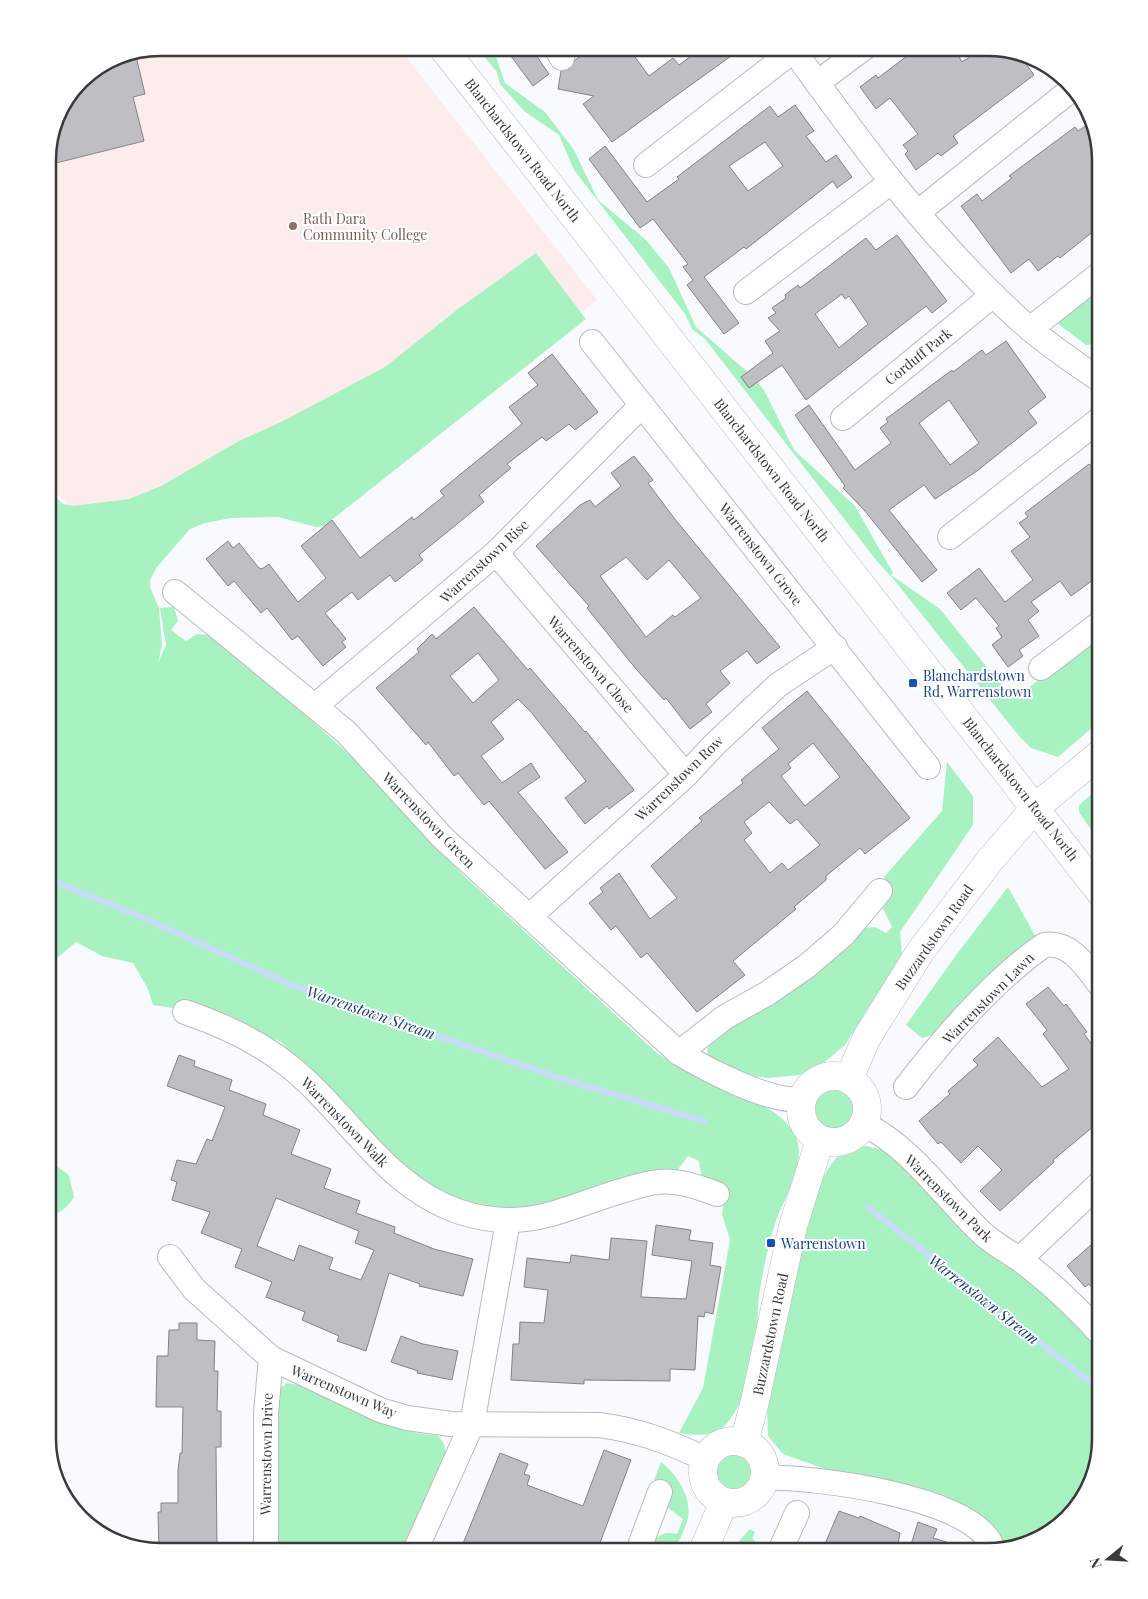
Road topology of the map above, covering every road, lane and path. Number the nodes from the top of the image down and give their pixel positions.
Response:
1 (449, 56) edge
2 (783, 56) edge
3 (797, 56) edge
4 (853, 56) edge
5 (817, 83) junction
6 (1067, 93) dead end
7 (646, 165) dead end
8 (891, 182) junction
9 (917, 213) junction
10 (1092, 280) edge
11 (746, 292) dead end
12 (993, 295) junction
13 (1030, 329) junction
14 (592, 342) dead end
15 (1092, 373) edge
16 (642, 405) junction
17 (843, 418) dead end
18 (1092, 425) edge
19 (950, 537) dead end
20 (496, 553) junction
21 (175, 592) dead end
22 (1092, 629) edge
23 (835, 647) junction
24 (1041, 668) dead end
25 (315, 706) junction
26 (1092, 761) edge
27 (928, 767) dead end
28 (686, 775) junction
29 (1036, 807) junction
30 (1092, 881) edge
31 (880, 891) dead end
32 (529, 917) junction
33 (1092, 976) edge
34 (185, 1012) dead end
35 (679, 1053) junction
36 (849, 1079) junction
37 (906, 1087) dead end
38 (802, 1099) junction
39 (864, 1124) junction
40 (820, 1140) junction
41 (1092, 1191) edge
42 (717, 1194) dead end
43 (508, 1221) junction
44 (170, 1257) dead end
45 (1020, 1259) junction
46 (1092, 1324) edge
47 (271, 1358) junction
48 (472, 1424) junction
49 (744, 1443) junction
50 (705, 1459) junction
51 (765, 1478) junction
52 (660, 1492) dead end
53 (724, 1502) junction
54 (797, 1514) dead end
55 (266, 1543) edge
56 (420, 1543) edge
57 (641, 1543) edge
58 (706, 1543) edge
59 (784, 1543) edge
60 (990, 1543) edge

1 - 29 street, Blanchardstown Road North
2 - 7 street
3 - 5 street
4 - 5 street
5 - 8 street
6 - 9 street
8 - 9 street
8 - 11 street
9 - 12 street
10 - 13 street
12 - 13 street
12 - 17 street, Corduff Park
13 - 15 street
14 - 16 street, Warrenstown Grove
16 - 20 street, Warrenstown Rise
16 - 23 street, Warrenstown Grove
18 - 19 street
20 - 25 street, Warrenstown Rise
20 - 28 street, Warrenstown Close
21 - 25 street, Warrenstown Green
22 - 24 street
23 - 27 street, Warrenstown Grove
23 - 28 street, Warrenstown Row
25 - 32 street, Warrenstown Green
26 - 29 street, Buzzardstown Road
28 - 32 street, Warrenstown Row
29 - 30 street, Blanchardstown Road North
29 - 36 street, Buzzardstown Road
31 - 35 street
32 - 35 street, Warrenstown Green
33 - 37 street, Warrenstown Lawn
34 - 43 street, Warrenstown Walk
35 - 38 street, Warrenstown Green
36 - 38 street
36 - 39 street
38 - 40 street
39 - 40 street
39 - 45 street, Warrenstown Park
40 - 49 street, Buzzardstown Road
41 - 45 street
42 - 43 street, Warrenstown Walk
43 - 48 street
44 - 47 street, Warrenstown Way
45 - 46 street, Warrenstown Park
47 - 48 street, Warrenstown Way
47 - 55 street, Warrenstown Drive
48 - 50 street, Warrenstown Way
48 - 56 street
49 - 50 street
49 - 51 street
50 - 53 street
51 - 53 street
51 - 60 street
52 - 57 street
53 - 58 street
54 - 59 street

